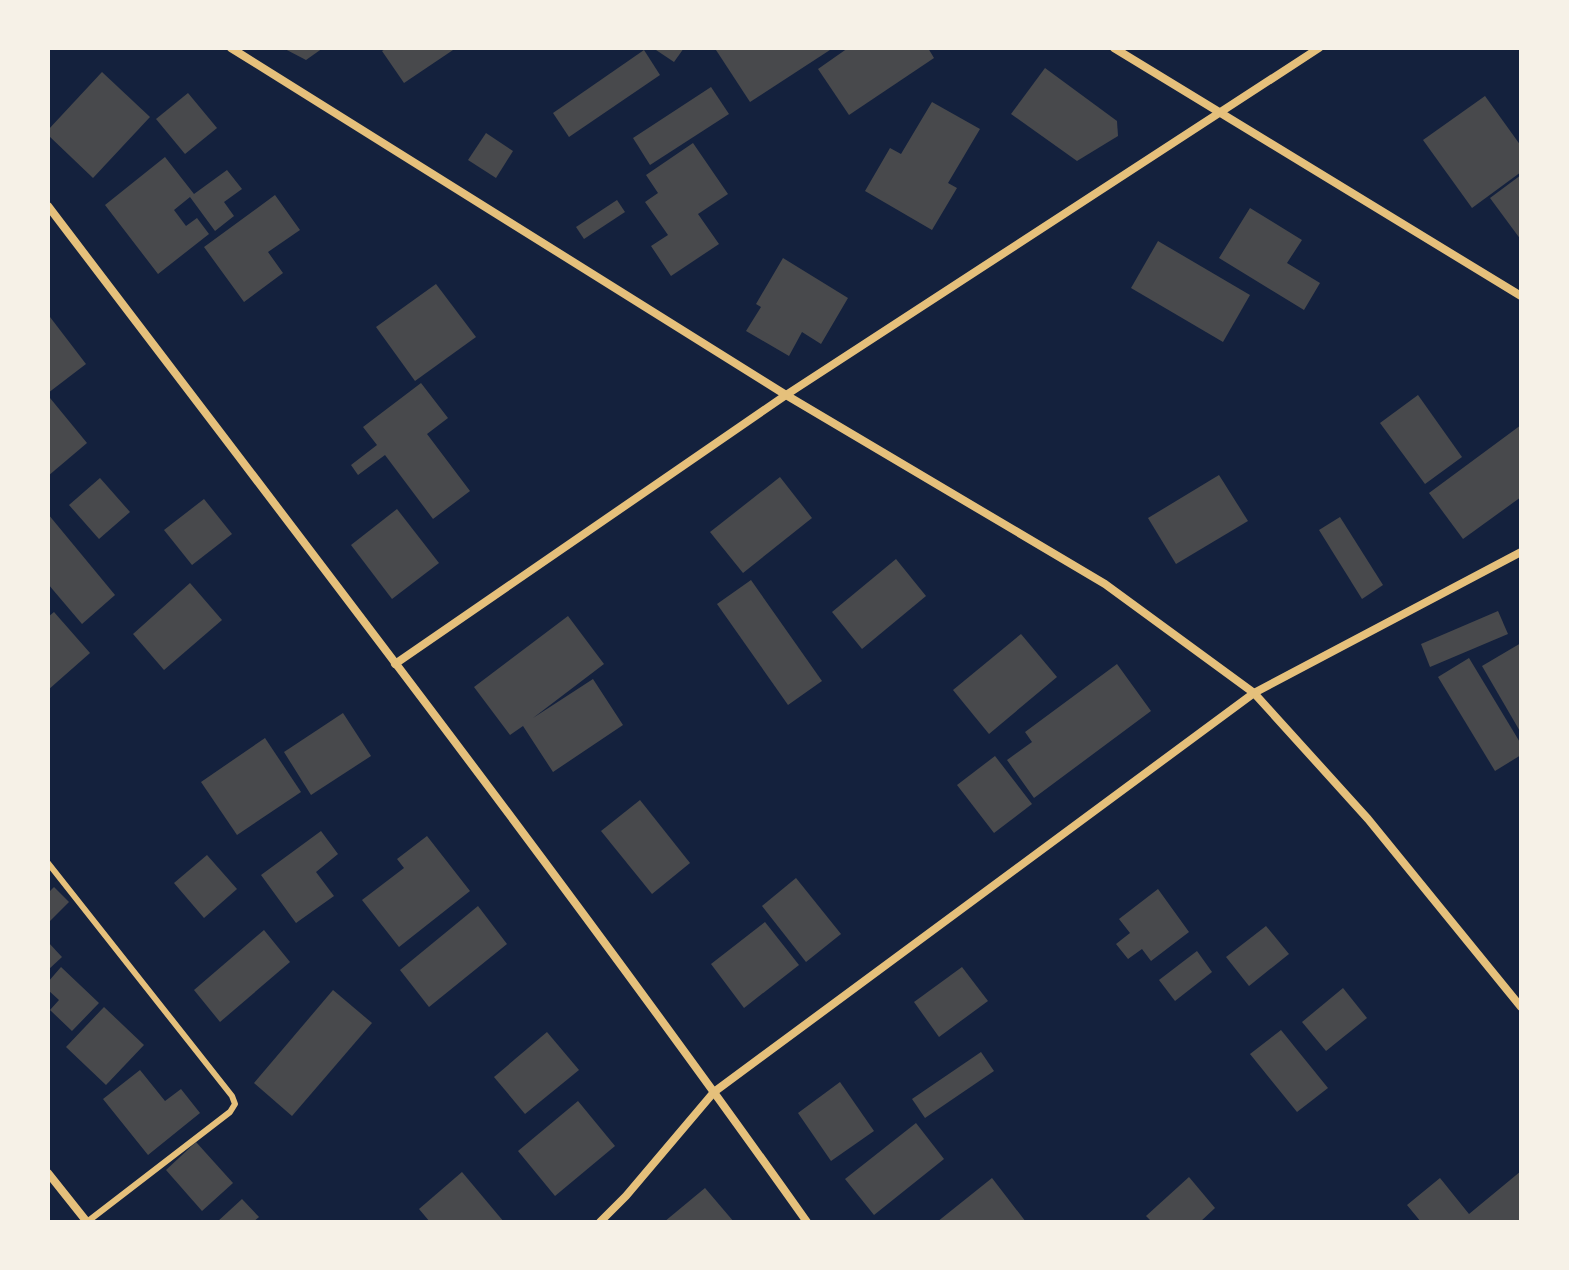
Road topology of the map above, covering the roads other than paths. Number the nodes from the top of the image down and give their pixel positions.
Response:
1 (231, 48) edge
2 (1114, 48) edge
3 (1319, 48) edge
4 (1219, 112) junction
5 (48, 206) edge
6 (1521, 296) edge
7 (786, 395) junction
8 (1521, 552) edge
9 (395, 664) junction
10 (1254, 693) junction
11 (48, 863) edge
12 (1521, 1007) edge
13 (714, 1092) junction
14 (48, 1173) edge
15 (87, 1222) edge
16 (600, 1222) edge
17 (807, 1222) edge

1 - 7 street
2 - 4 street
3 - 4 street
4 - 6 street
4 - 7 street
5 - 9 street
7 - 9 street
7 - 10 street
8 - 10 street
9 - 13 street
10 - 12 street
10 - 13 street
11 - 15 lane
13 - 16 street
13 - 17 street
14 - 15 street

